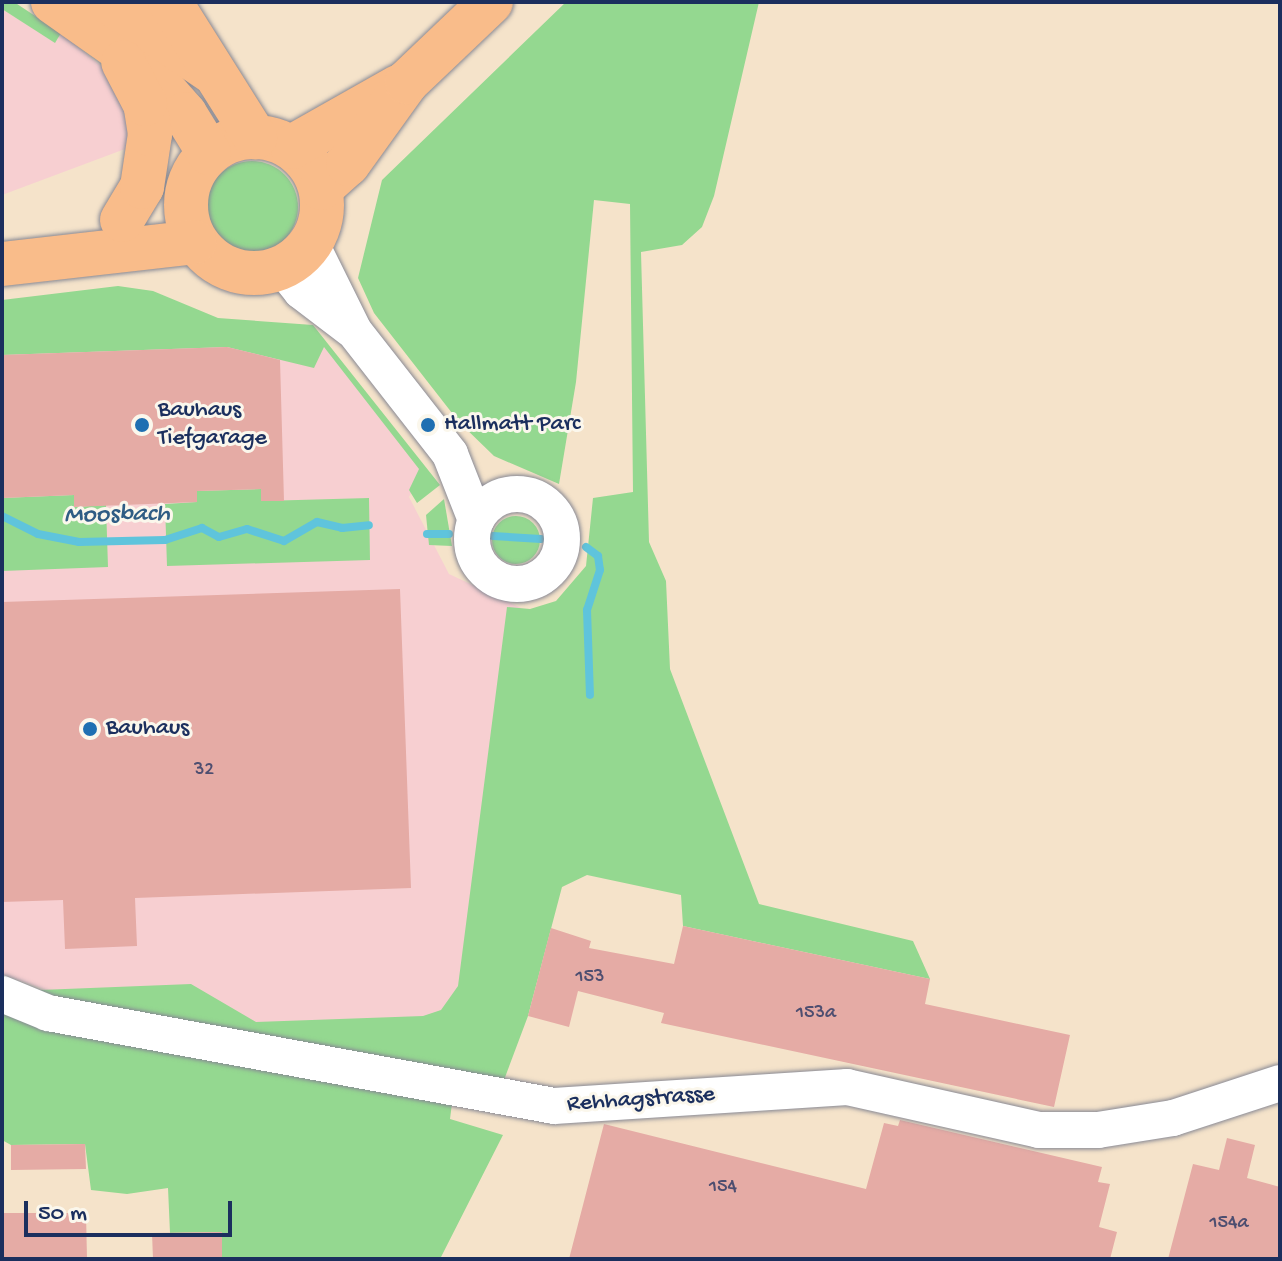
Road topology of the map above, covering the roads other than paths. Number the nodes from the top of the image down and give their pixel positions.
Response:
1 (53, 2) edge
2 (109, 2) edge
3 (170, 2) edge
4 (491, 2) edge
5 (113, 47) junction
6 (213, 72) junction
7 (407, 82) junction
8 (273, 142) junction
9 (209, 153) junction
10 (321, 188) junction
11 (122, 220) junction
12 (190, 222) junction
13 (2, 236) edge
14 (296, 254) junction
15 (2, 264) edge
16 (450, 454) junction
17 (517, 493) junction
18 (476, 520) junction
19 (2, 994) edge
20 (1280, 1083) edge

1 - 5 main road
2 - 6 main road
3 - 6 main road
4 - 7 main road
5 - 9 main road
5 - 11 main road
6 - 8 main road
7 - 8 main road
7 - 10 main road
8 - 9 main road
8 - 10 main road
9 - 12 main road
10 - 14 main road
11 - 12 main road
11 - 13 main road
12 - 14 main road
12 - 15 main road
14 - 16 street
16 - 17 street
16 - 18 street
17 - 18 street
17 - 18 street
19 - 20 street, Rehhagstrasse

